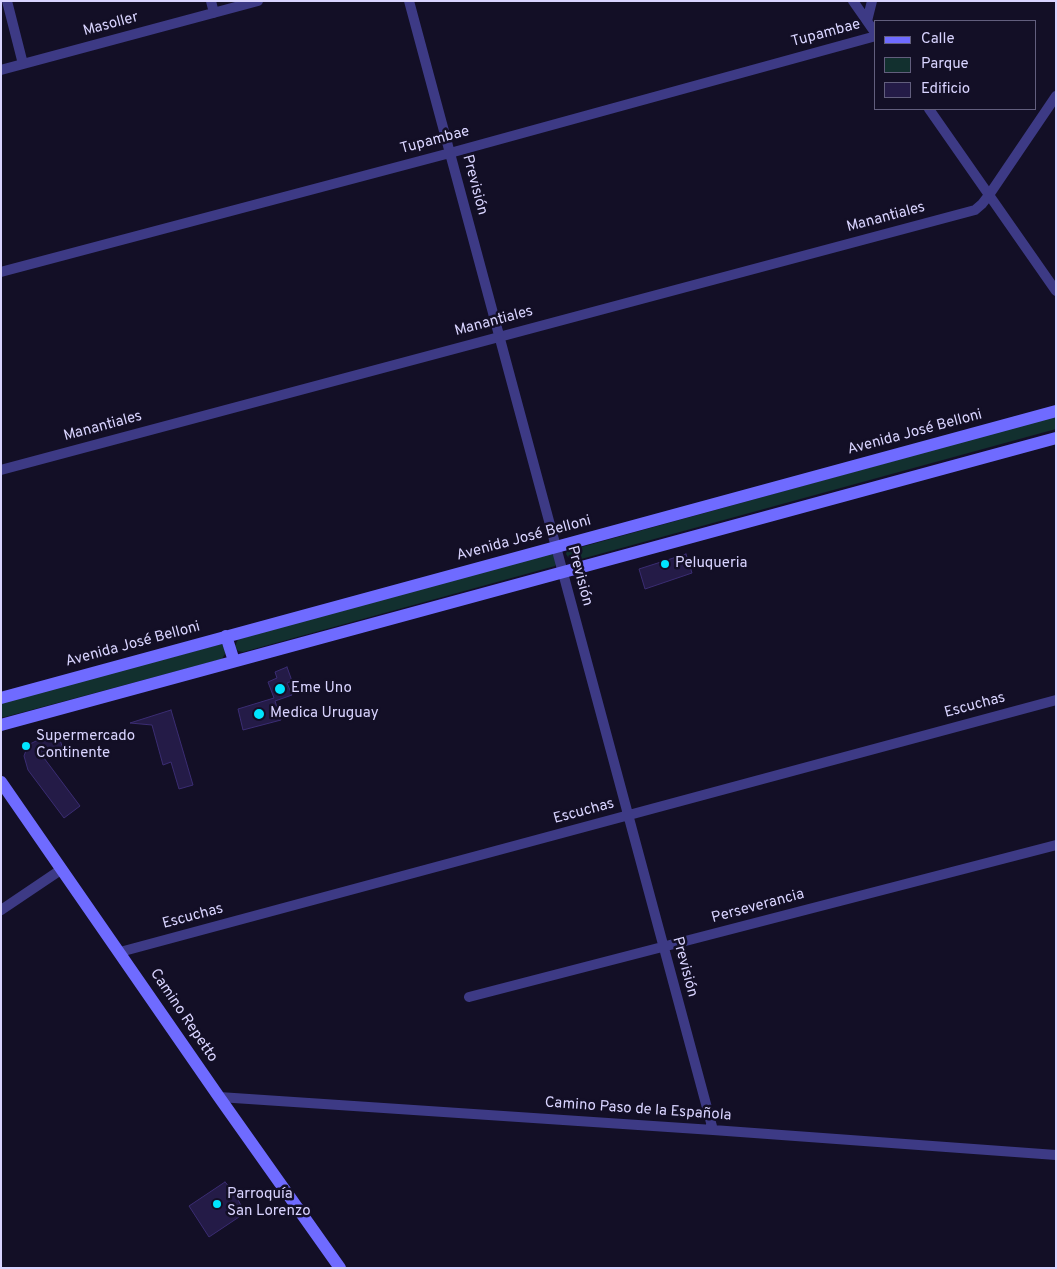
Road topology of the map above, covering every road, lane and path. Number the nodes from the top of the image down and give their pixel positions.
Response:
1 (7, 1) edge
2 (210, 1) edge
3 (258, 1) edge
4 (409, 1) edge
5 (853, 1) edge
6 (872, 1) edge
7 (214, 13) junction
8 (867, 21) junction
9 (874, 32) edge
10 (874, 36) edge
11 (23, 64) junction
12 (1, 70) edge
13 (1056, 96) edge
14 (930, 110) edge
15 (450, 152) junction
16 (989, 195) junction
17 (1, 272) edge
18 (1056, 291) edge
19 (499, 336) junction
20 (1056, 411) edge
21 (1056, 438) edge
22 (1, 470) edge
23 (556, 547) junction
24 (562, 572) junction
25 (226, 636) junction
26 (234, 660) junction
27 (1, 698) edge
28 (1056, 700) edge
29 (1, 724) edge
30 (1, 782) edge
31 (628, 816) junction
32 (1056, 845) edge
33 (62, 869) junction
34 (1, 910) edge
35 (664, 948) junction
36 (120, 952) junction
37 (469, 998) dead end
38 (219, 1097) junction
39 (713, 1130) junction
40 (1056, 1155) edge
41 (340, 1268) edge

1 - 11 street
2 - 7 street
3 - 7 street, Masoller
4 - 15 street, Previsión
5 - 8 street
6 - 8 street
7 - 11 street, Masoller
8 - 9 street
10 - 15 street, Tupambae
11 - 12 street, Masoller
13 - 16 street, Manantiales
14 - 16 street
15 - 17 street, Tupambae
15 - 19 street, Previsión
16 - 18 street
16 - 19 street, Manantiales
19 - 22 street, Manantiales
19 - 23 street, Previsión
20 - 23 main road, Avenida José Belloni
21 - 24 main road
23 - 24 street, Previsión
23 - 25 main road, Avenida José Belloni
24 - 26 main road
24 - 31 street, Previsión
25 - 26 main road
25 - 27 main road, Avenida José Belloni
26 - 29 main road
28 - 31 street, Escuchas
30 - 33 main road, Camino Repetto
31 - 35 street, Previsión
31 - 36 street, Escuchas
32 - 35 street, Perseverancia
33 - 34 street
33 - 36 main road, Camino Repetto
35 - 37 street, Perseverancia
35 - 39 street, Previsión
36 - 38 main road, Camino Repetto
38 - 39 street, Camino Paso de la Española
38 - 41 main road, Camino Repetto
39 - 40 street, Camino Paso de la Española

